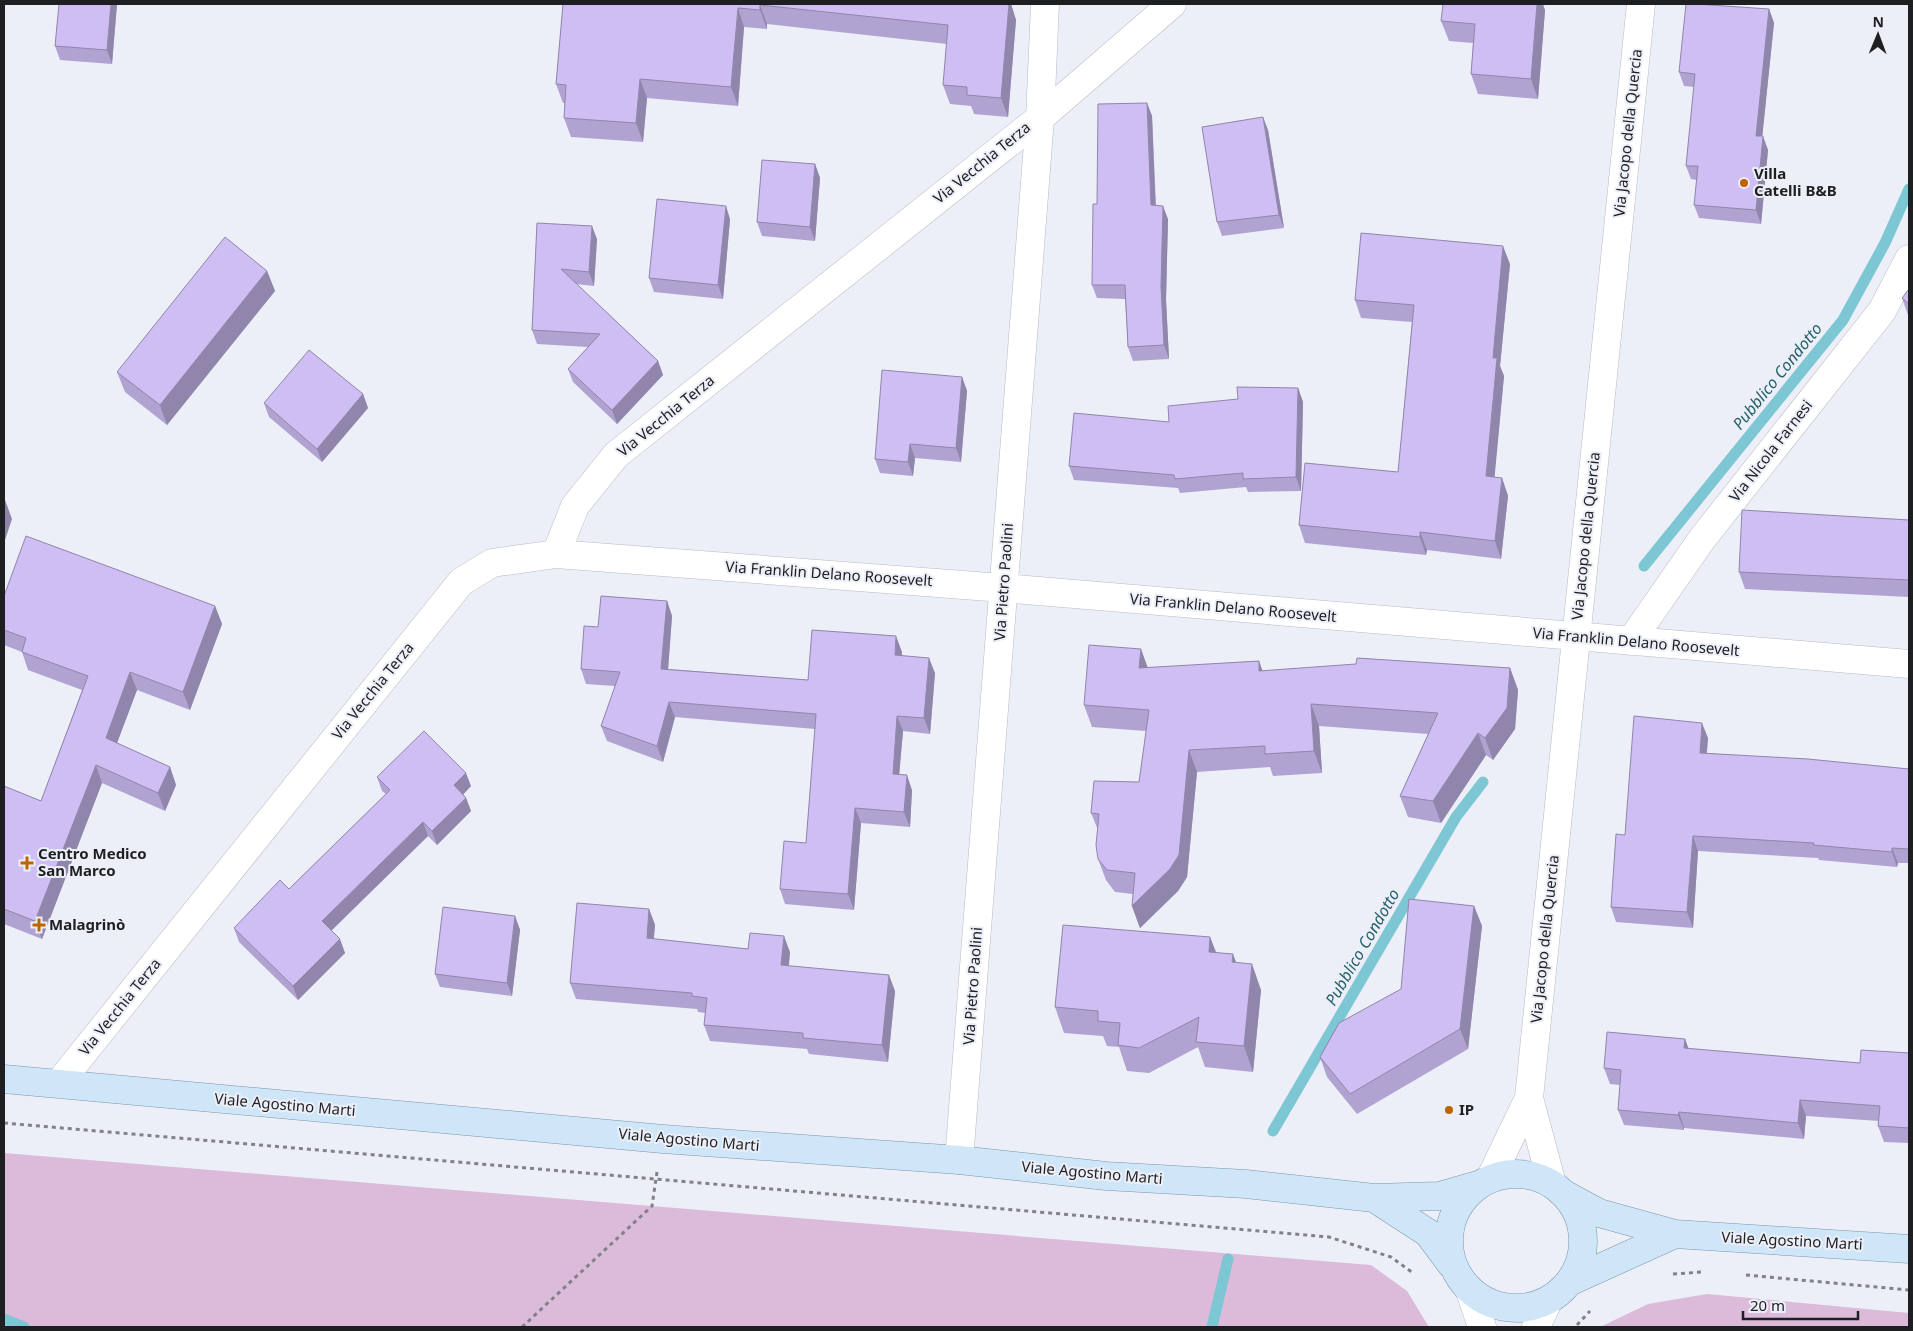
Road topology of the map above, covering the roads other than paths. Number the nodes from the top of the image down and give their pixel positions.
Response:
1 (1045, 4) edge
2 (1172, 4) edge
3 (1641, 4) edge
4 (1040, 118) junction
5 (1909, 259) edge
6 (556, 554) junction
7 (1003, 588) junction
8 (1576, 637) junction
9 (1631, 641) junction
10 (1909, 664) edge
11 (4, 1079) edge
12 (59, 1083) junction
13 (1528, 1098) junction
14 (959, 1160) junction
15 (1484, 1182) junction
16 (1558, 1189) junction
17 (1374, 1198) junction
18 (1675, 1234) junction
19 (1909, 1249) edge
20 (1463, 1281) junction
21 (1569, 1282) junction
22 (1548, 1301) junction
23 (1482, 1327) edge
24 (1536, 1327) edge

1 - 4 street, Via Pietro Paolini
2 - 4 street, Via Vecchia Terza
3 - 8 street, Via Jacopo della Quercia
4 - 6 street, Via Vecchia Terza
4 - 7 street, Via Pietro Paolini
5 - 9 street, Via Nicola Farnesi
6 - 7 street, Via Franklin Delano Roosevelt
6 - 12 street, Via Vecchia Terza
7 - 8 street, Via Franklin Delano Roosevelt
7 - 14 street, Via Pietro Paolini
8 - 9 street, Via Franklin Delano Roosevelt
8 - 13 street, Via Jacopo della Quercia
9 - 10 street, Via Franklin Delano Roosevelt
11 - 12 main road, Viale Agostino Marti
12 - 14 main road, Viale Agostino Marti
13 - 15 street, Via Jacopo della Quercia
13 - 16 street, Via Jacopo della Quercia
14 - 17 main road, Viale Agostino Marti
15 - 16 main road
15 - 17 main road, Viale Agostino Marti
15 - 20 main road
16 - 18 main road, Viale Agostino Marti
16 - 21 main road
17 - 20 main road, Viale Agostino Marti
18 - 19 main road, Viale Agostino Marti
18 - 21 main road, Viale Agostino Marti
20 - 22 main road
20 - 23 street
21 - 22 main road
22 - 24 street

